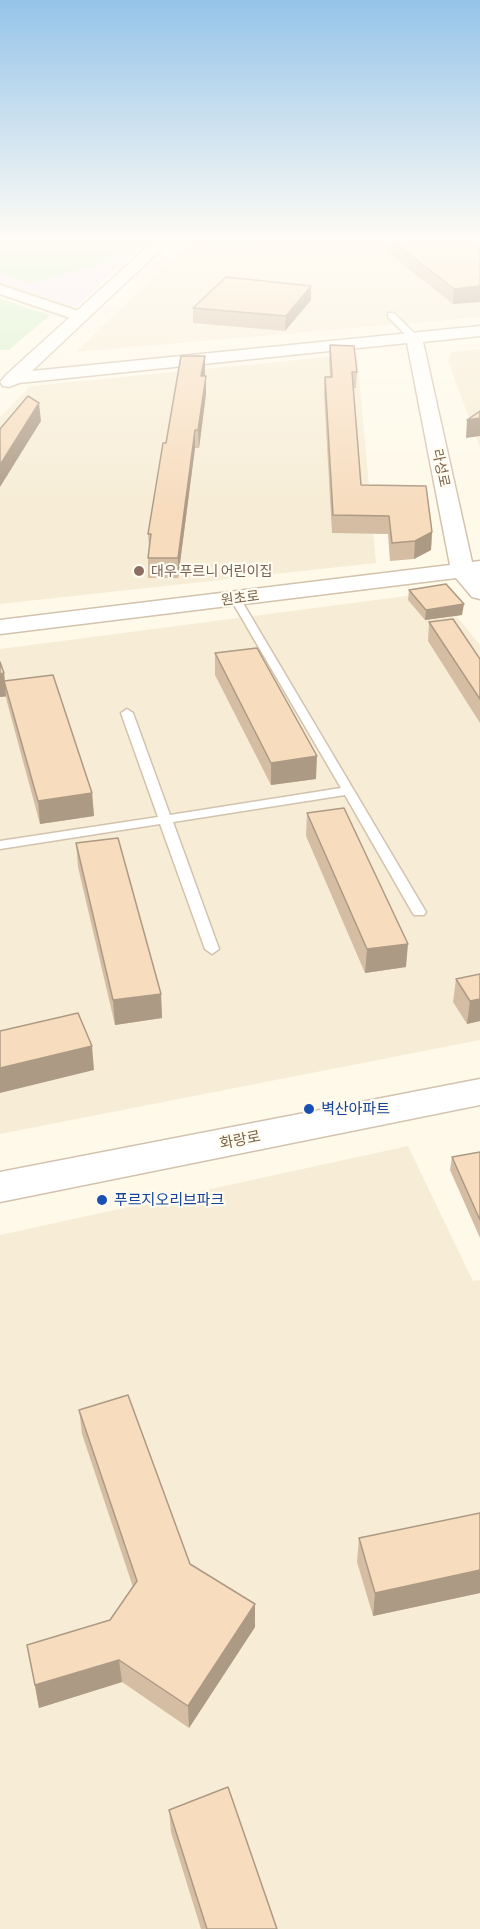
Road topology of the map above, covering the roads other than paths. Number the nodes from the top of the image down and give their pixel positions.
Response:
1 (65, 329) edge
2 (405, 329) edge
3 (480, 331) edge
4 (414, 338) junction
5 (6, 384) edge
6 (471, 569) edge
7 (480, 592) edge
8 (235, 598) junction
9 (0, 627) edge
10 (127, 713) dead end
11 (349, 791) junction
12 (165, 819) junction
13 (0, 845) edge
14 (418, 912) dead end
15 (212, 950) dead end
16 (480, 1092) edge
17 (0, 1187) edge

1 - 5 street
2 - 4 lane
3 - 4 street
4 - 5 street
4 - 6 street, 라성로
6 - 7 street, 라성로
6 - 8 street, 원초로
8 - 9 street, 원초로
8 - 11 lane
10 - 12 lane
11 - 12 lane
11 - 14 lane
12 - 13 lane
12 - 15 lane
16 - 17 street, 화랑로

